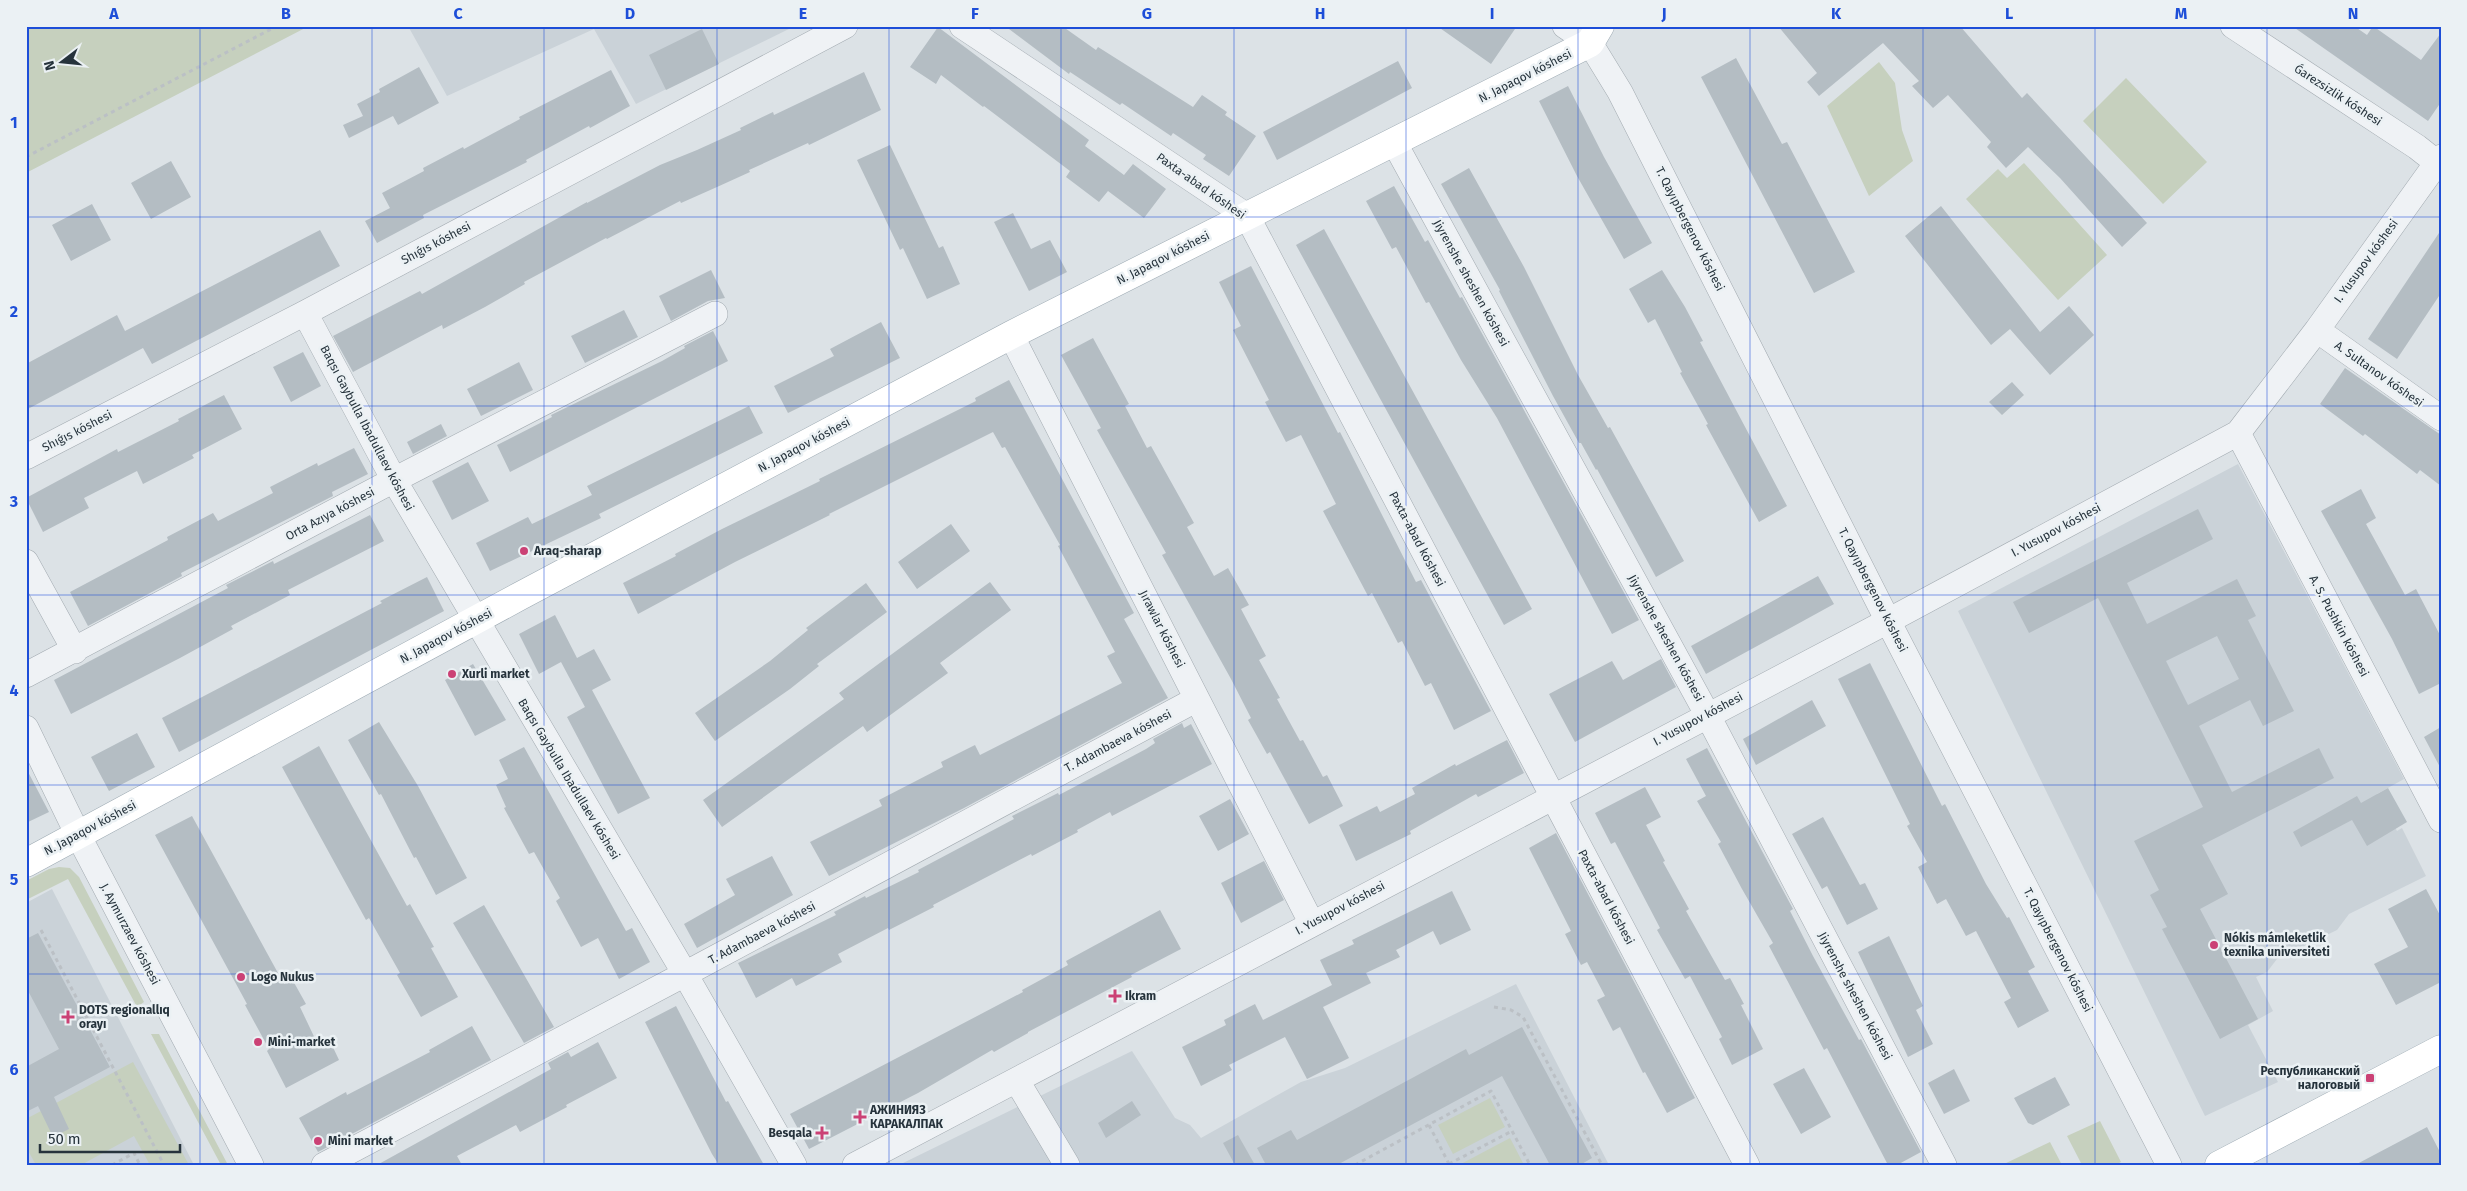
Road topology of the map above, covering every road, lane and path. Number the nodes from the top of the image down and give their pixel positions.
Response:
1 (277, 26) edge
2 (845, 26) edge
3 (962, 26) edge
4 (1564, 26) edge
5 (2233, 26) edge
6 (1595, 34) edge
7 (1394, 142) junction
8 (26, 158) edge
9 (2439, 162) edge
10 (1247, 216) junction
11 (305, 313) junction
12 (715, 314) dead end
13 (2317, 330) junction
14 (1011, 335) junction
15 (2441, 418) edge
16 (2238, 433) junction
17 (26, 458) edge
18 (394, 480) junction
19 (26, 562) edge
20 (475, 620) junction
21 (1888, 621) junction
22 (75, 651) junction
23 (26, 675) edge
24 (1197, 698) junction
25 (1708, 714) junction
26 (26, 728) edge
27 (1553, 796) junction
28 (2441, 820) edge
29 (78, 835) junction
30 (26, 863) edge
31 (1312, 924) junction
32 (40, 930) dead end
33 (685, 974) junction
34 (1494, 1008) dead end
35 (2441, 1049) edge
36 (1017, 1080) junction
37 (1429, 1125) junction
38 (1512, 1131) junction
39 (1364, 1160) junction
40 (112, 1165) edge
41 (140, 1165) edge
42 (164, 1165) edge
43 (251, 1165) edge
44 (324, 1165) edge
45 (794, 1165) edge
46 (856, 1165) edge
47 (1067, 1165) edge
48 (1355, 1165) edge
49 (1367, 1165) edge
50 (1449, 1165) edge
51 (1530, 1165) edge
52 (1602, 1165) edge
53 (1747, 1165) edge
54 (1944, 1165) edge
55 (2169, 1165) edge
56 (2218, 1165) edge

1 - 8 path
2 - 11 street, Shıǵıs kóshesi
3 - 10 street, Paxta-abad kóshesi
4 - 6 street, T. Qayıpbergenov kóshesi
5 - 9 street, Ǵarezsizlik kóshesi
6 - 7 main road, N. Japaqov kóshesi
6 - 21 street, T. Qayıpbergenov kóshesi
7 - 10 main road, N. Japaqov kóshesi
7 - 25 street, Jiyrenshe sheshen kóshesi
9 - 13 street, I. Yusupov kóshesi
10 - 14 main road, N. Japaqov kóshesi
10 - 27 street, Paxta-abad kóshesi
11 - 17 street, Shıǵıs kóshesi
11 - 18 street, Baqsı Gaybulla Ibadullaev kóshesi
12 - 18 street, Orta Azıya kóshesi
13 - 15 street, A. Sultanov kóshesi
13 - 16 street, I. Yusupov kóshesi
14 - 20 main road, N. Japaqov kóshesi
14 - 24 street, Jırawlar kóshesi
16 - 21 street, I. Yusupov kóshesi
16 - 28 street, A. S. Pushkin kóshesi
18 - 20 street, Baqsı Gaybulla Ibadullaev kóshesi
18 - 22 street, Orta Azıya kóshesi
19 - 22 street
20 - 29 main road, N. Japaqov kóshesi
20 - 33 street, Baqsı Gaybulla Ibadullaev kóshesi
21 - 25 street, I. Yusupov kóshesi
21 - 55 street, T. Qayıpbergenov kóshesi
22 - 23 street, Orta Azıya kóshesi
24 - 31 street, Jırawlar kóshesi
24 - 33 street, T. Adambaeva kóshesi
25 - 27 street, I. Yusupov kóshesi
25 - 54 street, Jiyrenshe sheshen kóshesi
26 - 29 street, J. Aymurzaev kóshesi
27 - 31 street, I. Yusupov kóshesi
27 - 53 street, Paxta-abad kóshesi
29 - 30 main road, N. Japaqov kóshesi
29 - 43 street, J. Aymurzaev kóshesi
31 - 36 street, I. Yusupov kóshesi
32 - 42 path
33 - 44 street, T. Adambaeva kóshesi
33 - 45 street, Baqsı Gaybulla Ibadullaev kóshesi
34 - 52 path
35 - 56 main road
36 - 46 street, I. Yusupov kóshesi
36 - 47 street
37 - 38 path
37 - 39 path
37 - 50 path
38 - 50 path
38 - 51 path
39 - 48 path
39 - 49 path
40 - 41 path

